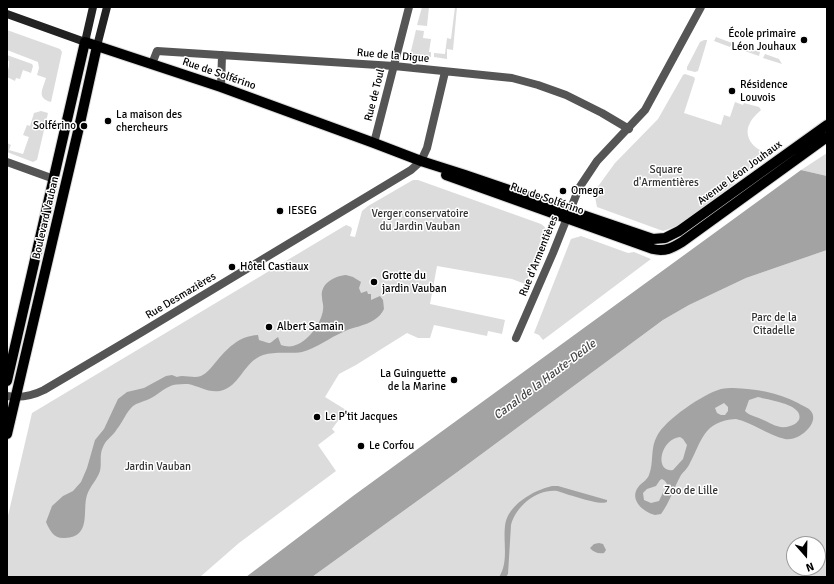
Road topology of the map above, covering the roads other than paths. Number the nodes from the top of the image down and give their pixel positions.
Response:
1 (93, 7) edge
2 (107, 7) edge
3 (409, 7) edge
4 (701, 7) edge
5 (7, 14) edge
6 (85, 42) junction
7 (97, 46) junction
8 (222, 55) junction
9 (152, 64) junction
10 (394, 66) junction
11 (445, 72) junction
12 (221, 87) junction
13 (827, 125) edge
14 (629, 129) junction
15 (827, 137) edge
16 (374, 143) junction
17 (421, 161) junction
18 (7, 162) edge
19 (54, 179) junction
20 (568, 214) junction
21 (665, 238) joint
22 (668, 250) joint
23 (516, 338) dead end
24 (7, 382) edge
25 (11, 397) edge
26 (7, 434) edge

1 - 6 main road, Boulevard Vauban
2 - 7 main road, Boulevard Vauban
3 - 10 street, Rue de Toul
4 - 14 street, Rue d'Armentières
5 - 6 main road, Rue de Solférino
6 - 7 main road, Rue de Solférino
6 - 19 main road, Boulevard Vauban
7 - 9 main road, Rue de Solférino
7 - 25 main road, Boulevard Vauban
8 - 9 street, Rue de la Digue
8 - 10 street, Rue de la Digue
8 - 12 street
9 - 12 main road, Rue de Solférino
10 - 11 street, Rue de la Digue
10 - 16 street, Rue de Toul
11 - 14 street, Rue de la Digue
11 - 17 street
12 - 16 main road, Rue de Solférino
13 - 21 main road, Avenue Léon Jouhaux
14 - 20 street, Rue d'Armentières
15 - 22 main road, Avenue Léon Jouhaux
16 - 17 main road, Rue de Solférino
17 - 20 main road, Rue de Solférino
17 - 25 street, Rue Desmazières
18 - 19 street
19 - 24 main road, Boulevard Vauban
20 - 21 main road, Rue de Solférino
20 - 22 main road, Rue de Solférino
20 - 23 street, Rue d'Armentières
25 - 26 main road, Boulevard Vauban

